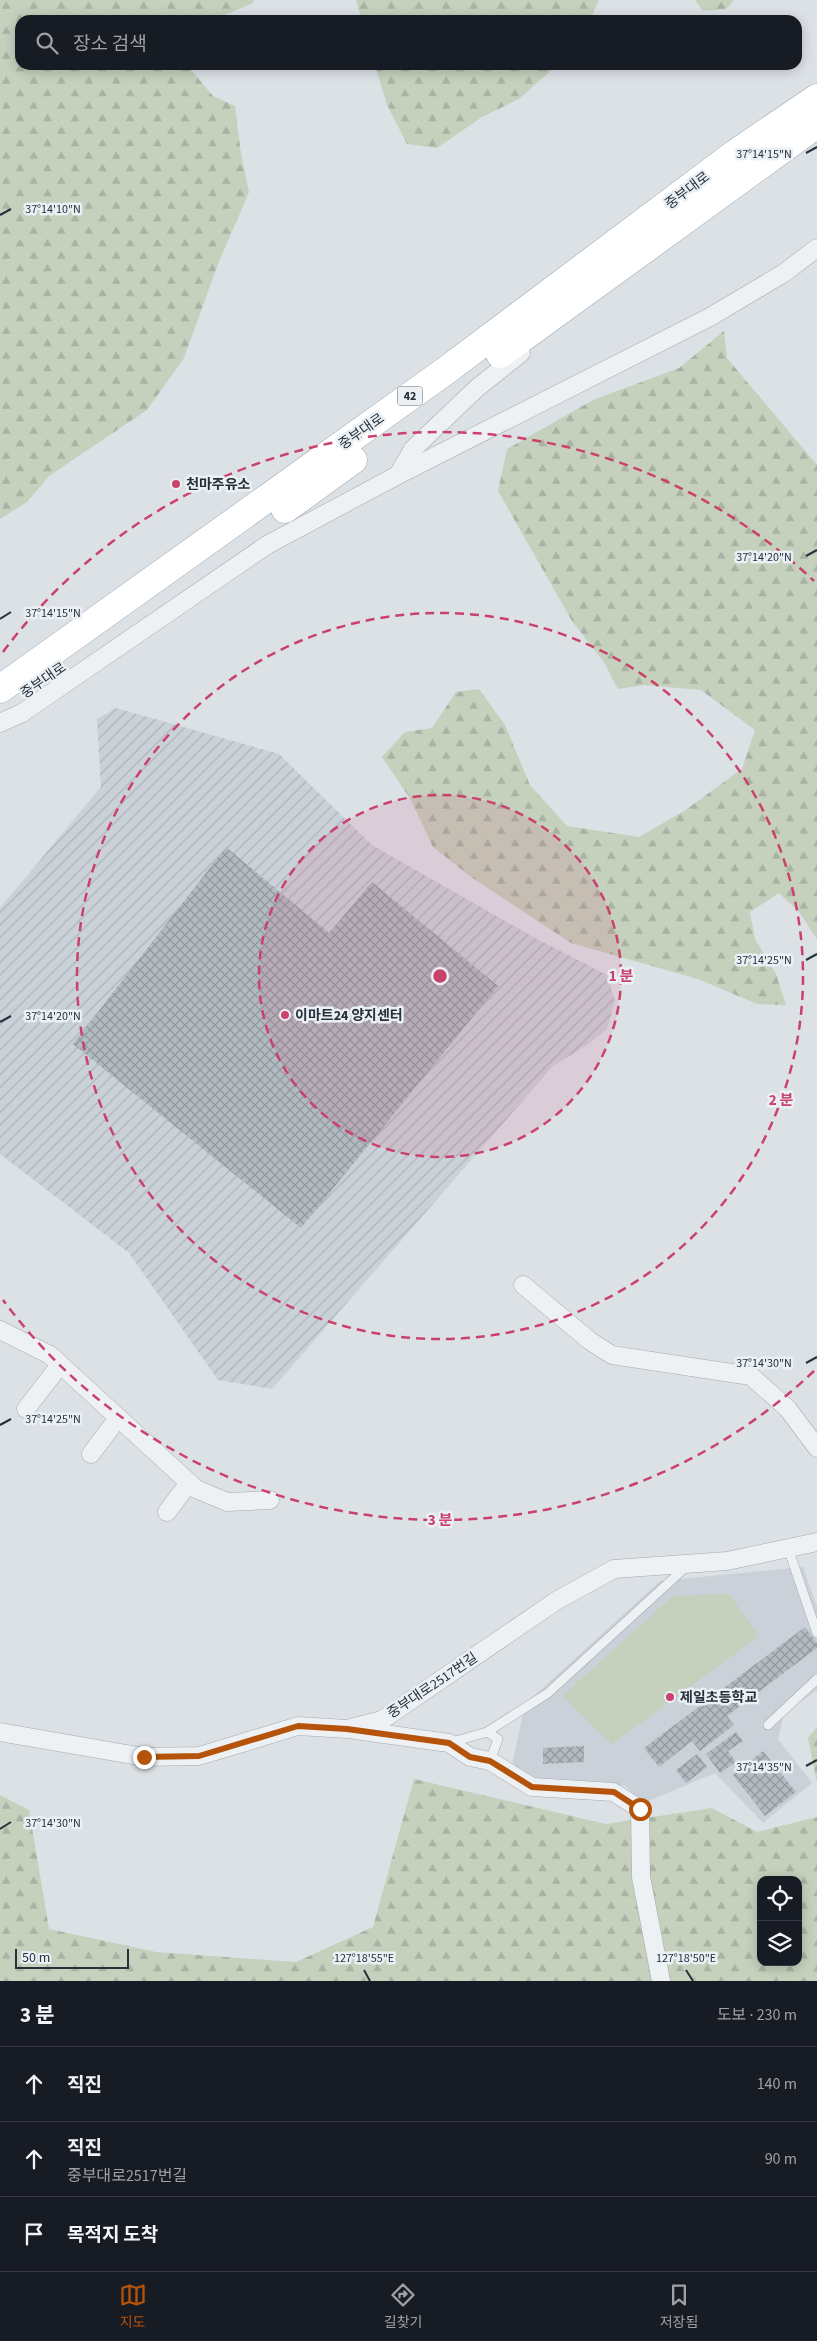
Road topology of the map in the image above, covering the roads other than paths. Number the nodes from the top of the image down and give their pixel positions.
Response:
1 (817, 98) edge
2 (817, 124) edge
3 (817, 248) edge
4 (563, 308) junction
5 (398, 475) junction
6 (0, 689) edge
7 (0, 711) edge
8 (0, 724) edge
9 (523, 1285) dead end
10 (0, 1330) edge
11 (60, 1366) junction
12 (26, 1409) dead end
13 (118, 1418) junction
14 (817, 1448) edge
15 (91, 1454) dead end
16 (188, 1484) junction
17 (270, 1500) dead end
18 (167, 1512) dead end
19 (817, 1542) edge
20 (788, 1548) junction
21 (690, 1564) junction
22 (817, 1633) edge
23 (817, 1679) edge
24 (768, 1725) dead end
25 (347, 1729) junction
26 (0, 1732) edge
27 (487, 1732) junction
28 (449, 1743) junction
29 (490, 1761) junction
30 (661, 1981) edge

1 - 6 main road, 중부대로 / 42
2 - 4 main road, 중부대로 / 42
3 - 5 street
4 - 5 street
4 - 7 main road, 중부대로 / 42
5 - 8 street
9 - 14 street
10 - 11 street
11 - 12 street
11 - 13 street
13 - 15 street
13 - 16 street
16 - 17 street
16 - 18 street
19 - 20 street, 중부대로2517번길
20 - 21 street, 중부대로2517번길
20 - 22 lane
21 - 25 street, 중부대로2517번길
21 - 27 lane
23 - 24 lane
25 - 26 street, 중부대로2517번길
25 - 28 street
27 - 28 lane
27 - 29 lane
28 - 29 street
29 - 30 street

